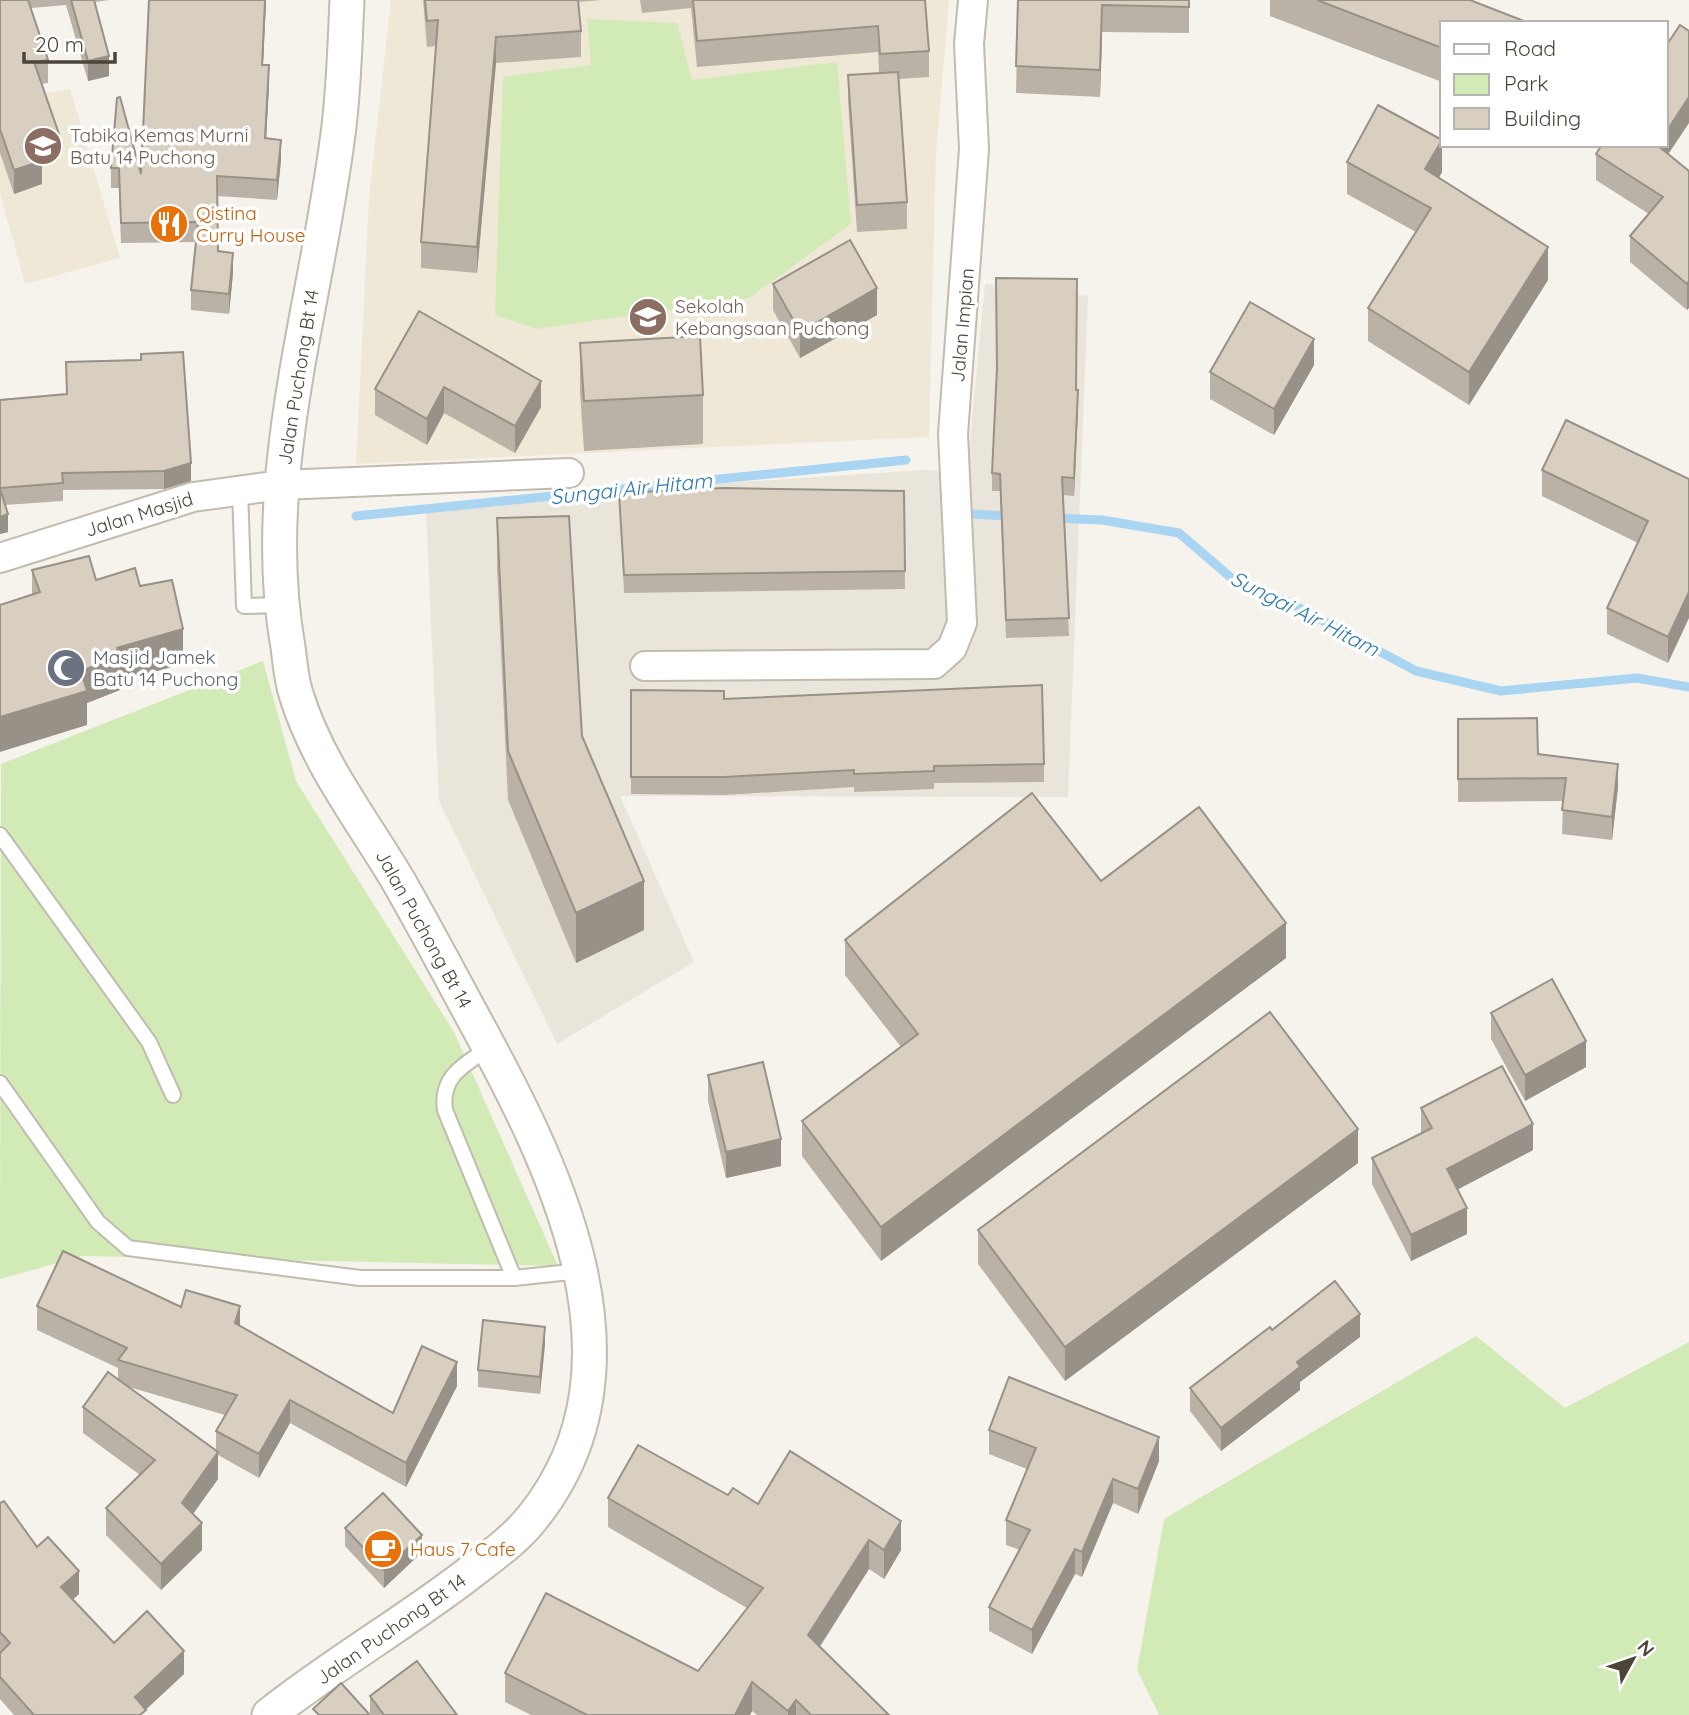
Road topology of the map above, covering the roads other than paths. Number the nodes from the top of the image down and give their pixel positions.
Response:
1 (347, 0) edge
2 (973, 0) edge
3 (569, 472) dead end
4 (281, 485) junction
5 (240, 491) junction
6 (0, 558) edge
7 (280, 605) junction
8 (645, 666) dead end
9 (0, 835) edge
10 (490, 1047) junction
11 (0, 1083) edge
12 (173, 1095) dead end
13 (582, 1270) junction
14 (513, 1278) junction
15 (269, 1715) edge

1 - 4 street, Jalan Puchong Bt 14
2 - 8 street, Jalan Impian
3 - 4 street, Jalan Masjid
4 - 5 street, Jalan Masjid
4 - 7 street, Jalan Puchong Bt 14
5 - 6 street, Jalan Masjid
5 - 7 lane
7 - 10 street, Jalan Puchong Bt 14
9 - 12 lane
10 - 13 street, Jalan Puchong Bt 14
10 - 14 lane
11 - 14 lane
13 - 14 lane
13 - 15 street, Jalan Puchong Bt 14

